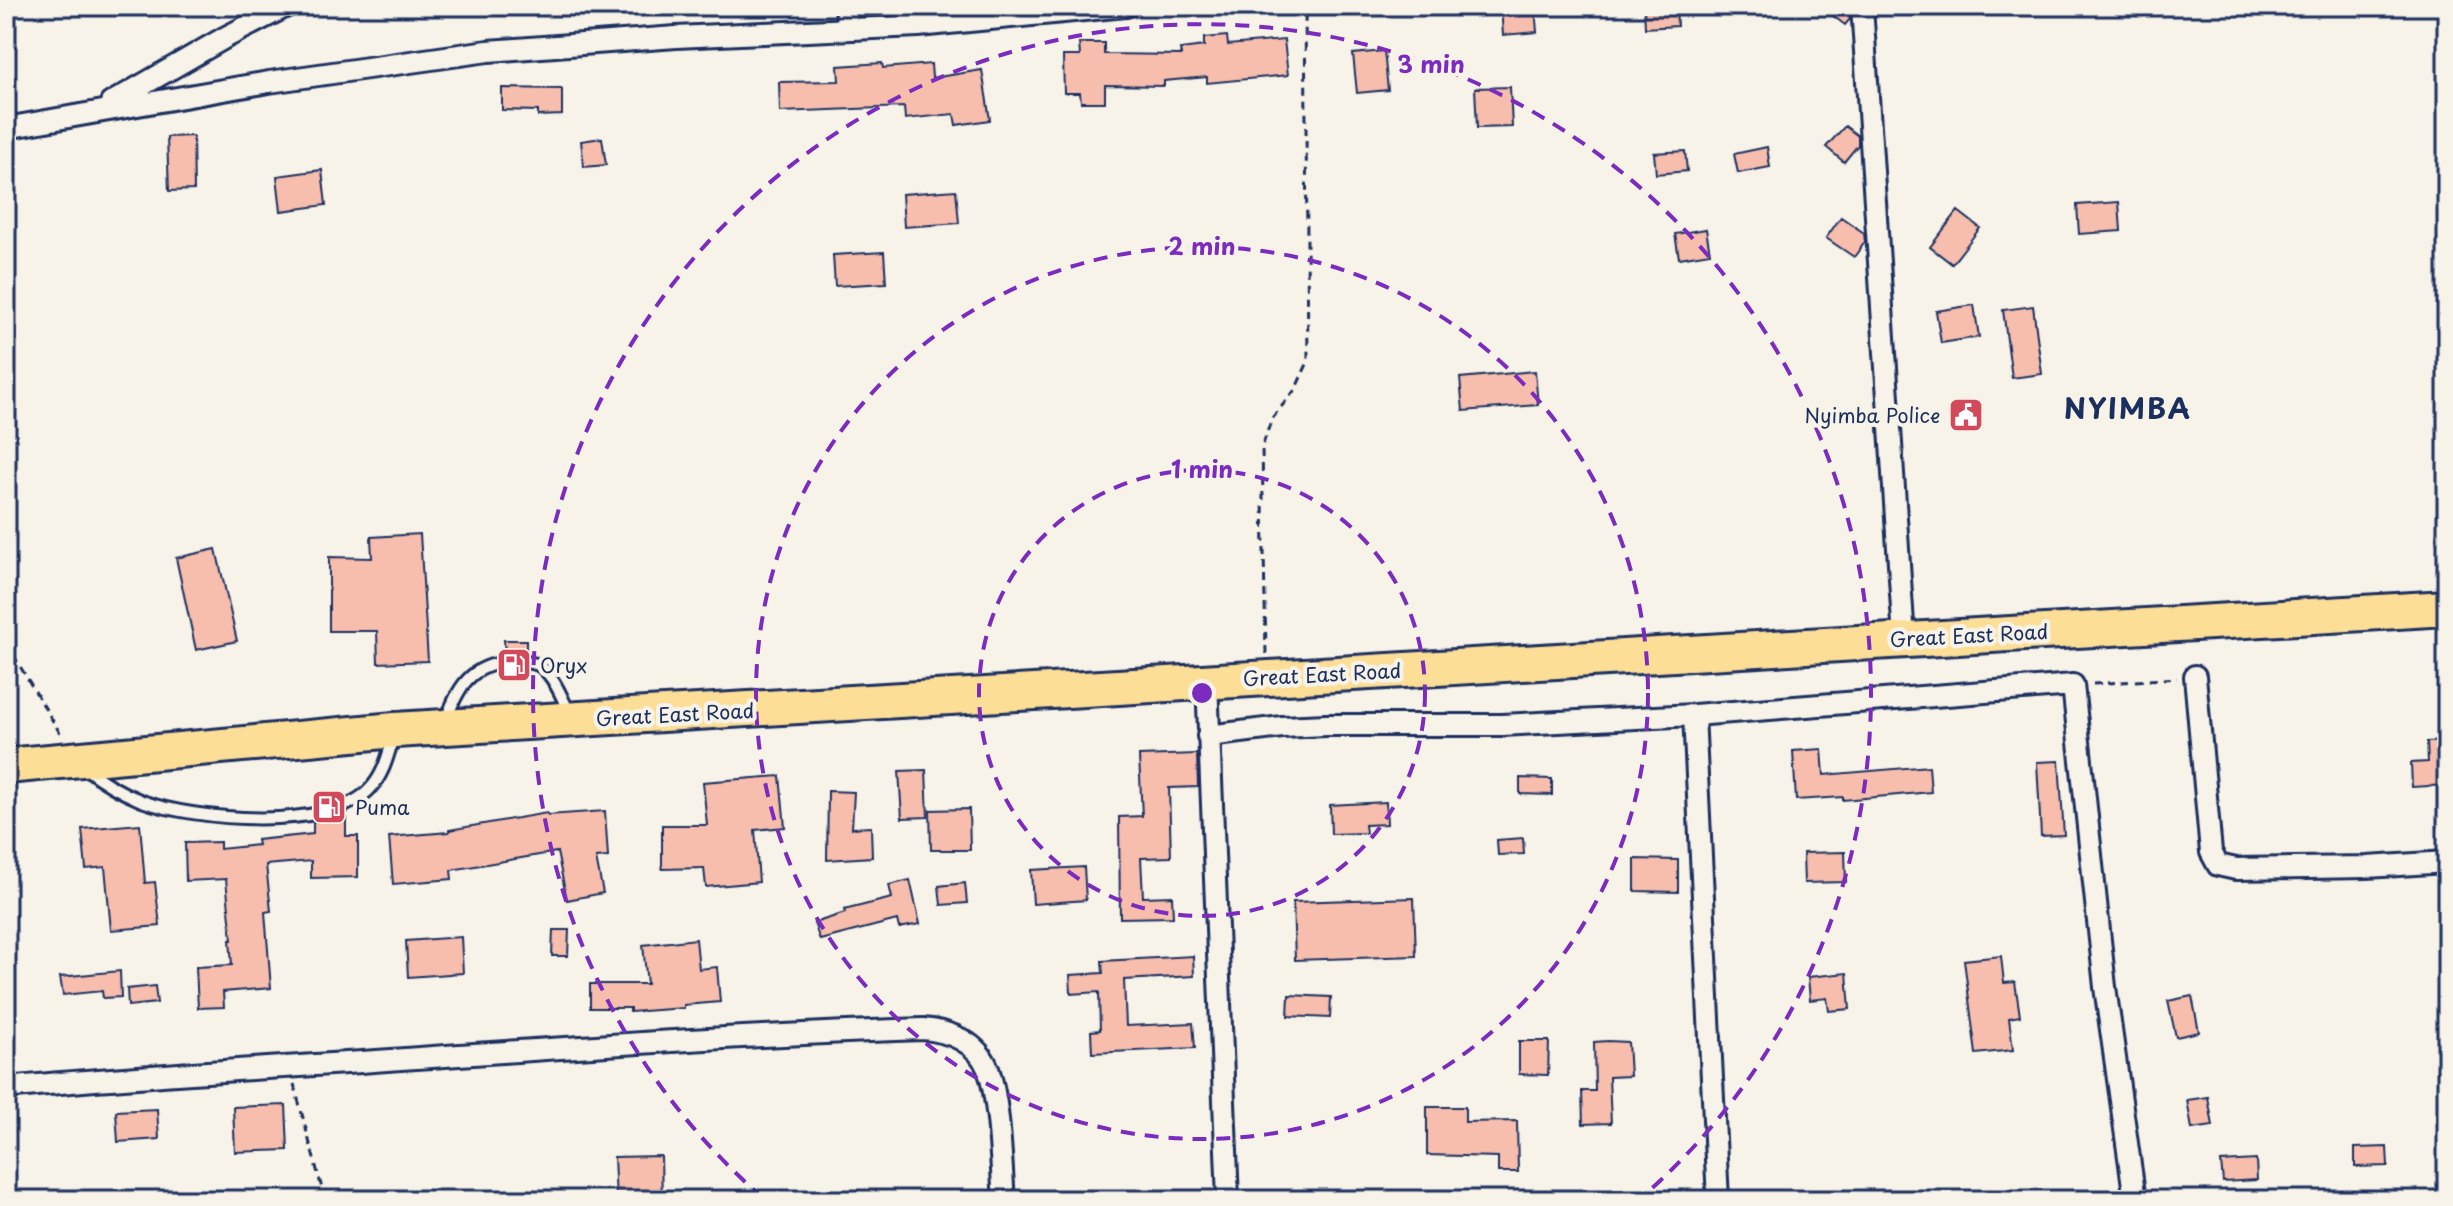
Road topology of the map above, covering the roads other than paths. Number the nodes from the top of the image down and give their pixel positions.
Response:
1 (287, 6) edge
2 (847, 6) edge
3 (1119, 6) edge
4 (1126, 6) edge
5 (1862, 6) edge
6 (846, 29) junction
7 (100, 109) junction
8 (6, 128) edge
9 (2447, 608) edge
10 (1904, 639) junction
11 (2195, 676) road end
12 (1207, 681) junction
13 (1694, 715) junction
14 (573, 720) junction
15 (442, 727) junction
16 (395, 730) junction
17 (1208, 736) junction
18 (77, 760) junction
19 (6, 766) edge
20 (2447, 862) edge
21 (6, 1088) edge
22 (1004, 1200) edge
23 (1228, 1200) edge
24 (1718, 1200) edge
25 (2135, 1200) edge

1 - 7 street
2 - 6 street
3 - 4 street
3 - 6 street
5 - 10 street
6 - 7 street
7 - 8 street
9 - 10 highway, Great East Road
10 - 12 highway, Great East Road
11 - 20 street
12 - 14 highway, Great East Road
12 - 17 street
13 - 17 street
13 - 24 street
13 - 25 street
14 - 15 highway, Great East Road
14 - 15 lane
15 - 16 highway, Great East Road
16 - 18 highway, Great East Road
16 - 18 lane
17 - 23 street
18 - 19 highway, Great East Road
21 - 22 street

